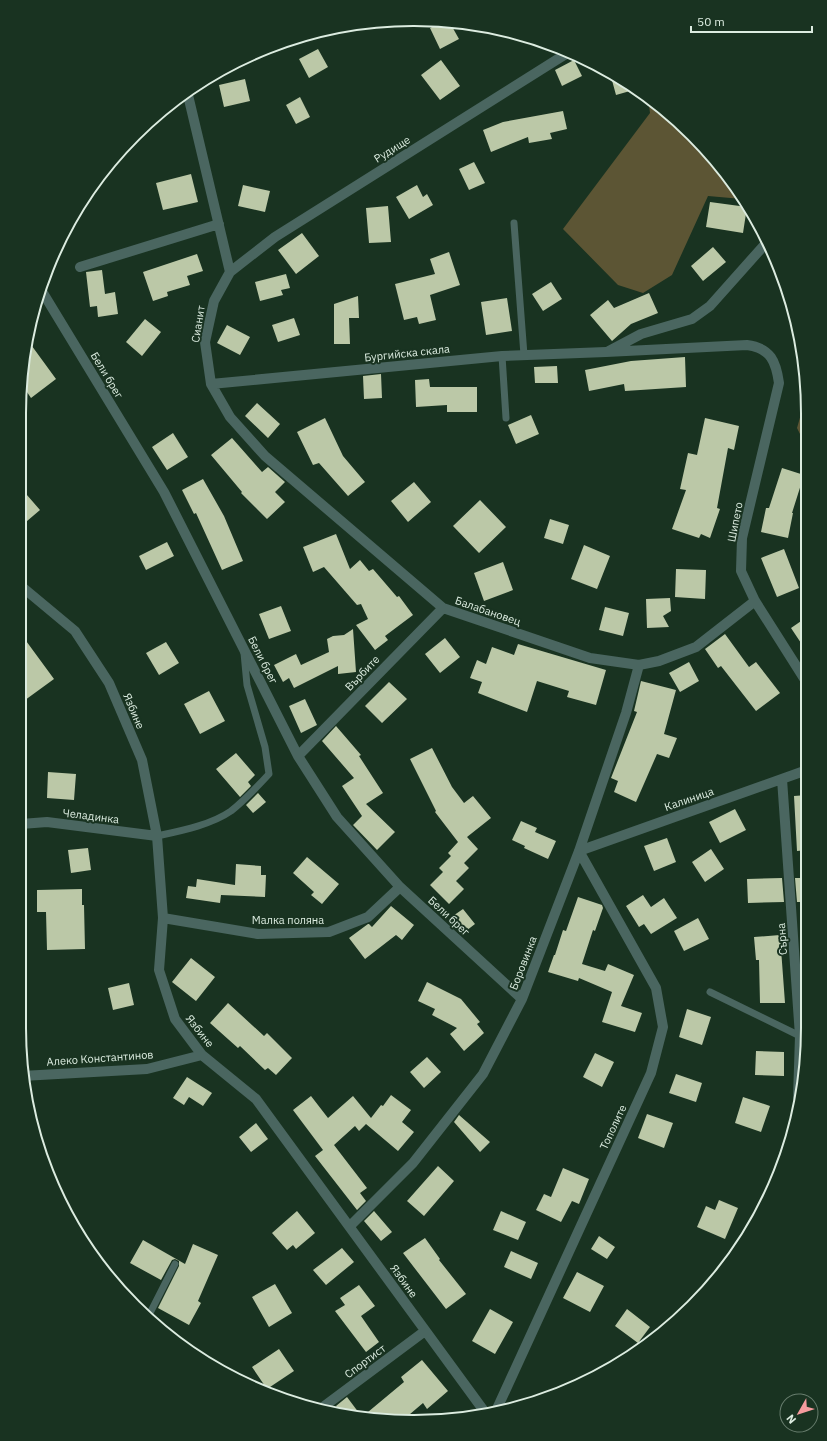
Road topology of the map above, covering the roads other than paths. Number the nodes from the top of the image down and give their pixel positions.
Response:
1 (563, 56) edge
2 (189, 98) edge
3 (514, 223) dead end
4 (219, 224) junction
5 (763, 246) edge
6 (80, 267) dead end
7 (230, 272) junction
8 (45, 296) edge
9 (606, 352) junction
10 (768, 353) joint
11 (524, 354) junction
12 (502, 356) junction
13 (212, 384) junction
14 (506, 418) dead end
15 (26, 590) edge
16 (755, 601) junction
17 (443, 608) junction
18 (243, 646) junction
19 (639, 665) junction
20 (801, 674) edge
21 (298, 756) junction
22 (801, 772) edge
23 (782, 779) junction
24 (26, 824) edge
25 (157, 836) junction
26 (579, 851) junction
27 (400, 887) junction
28 (163, 918) junction
29 (710, 992) dead end
30 (522, 999) junction
31 (800, 1036) junction
32 (202, 1055) junction
33 (799, 1064) edge
34 (29, 1076) edge
35 (350, 1226) junction
36 (175, 1264) dead end
37 (150, 1312) edge
38 (426, 1331) junction
39 (326, 1405) edge
40 (498, 1406) edge
41 (483, 1409) edge

1 - 7 street, Рудище
2 - 4 street
3 - 11 lane
4 - 6 street
4 - 7 street
5 - 9 street, Бургийска скала
7 - 13 street, Сианит
8 - 18 street, Бели брег
9 - 10 street, Бургийска скала
9 - 11 street, Бургийска скала
10 - 16 street, Шипето
11 - 12 street, Бургийска скала
12 - 13 street, Бургийска скала
12 - 14 lane
13 - 17 street, Балабановец
15 - 25 street, Язбине
16 - 19 street, Балабановец
16 - 20 street, Шипето
17 - 19 street, Балабановец
17 - 21 street, Върбите
18 - 21 street, Бели брег
18 - 25 lane
19 - 26 street, Боровинка
21 - 27 street, Бели брег
22 - 23 street, Калиница
23 - 26 street, Калиница
23 - 31 street, Сърна
24 - 25 street, Челадинка
25 - 28 street, Язбине
26 - 30 street, Боровинка
26 - 40 street, Тополите
27 - 28 street, Малка поляна
27 - 30 street, Бели брег
28 - 32 street, Язбине
29 - 31 lane
30 - 35 street, Боровинка
31 - 33 street, Сърна
32 - 34 street, Алеко Константинов
32 - 35 street, Язбине
35 - 38 street, Язбине
36 - 37 lane
38 - 39 street, Спортист
38 - 41 street, Язбине

